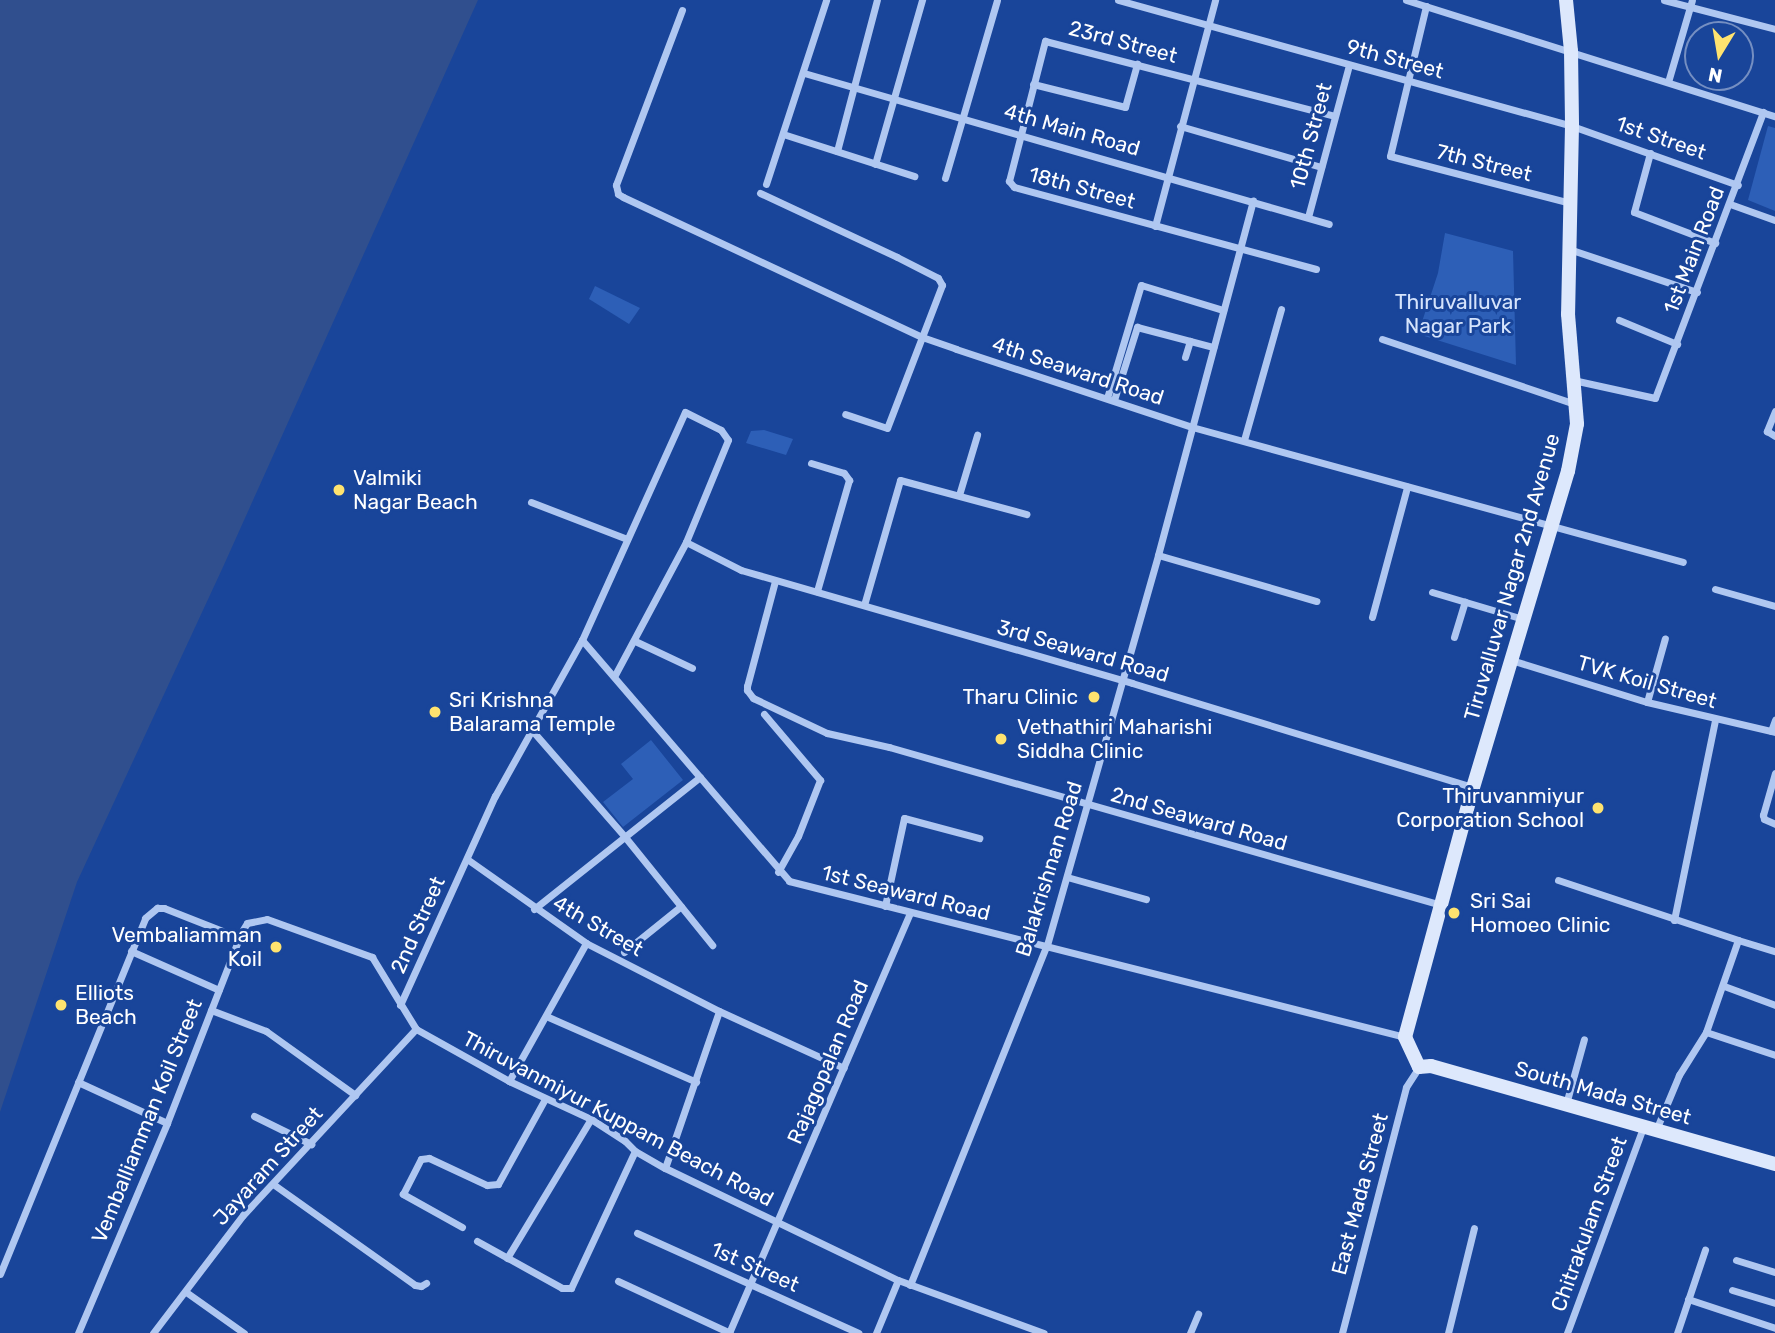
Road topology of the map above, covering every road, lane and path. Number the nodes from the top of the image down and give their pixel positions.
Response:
1 (826, 0) edge
2 (877, 0) edge
3 (922, 0) edge
4 (997, 0) edge
5 (1118, 0) edge
6 (1215, 0) edge
7 (1406, 0) edge
8 (1566, 0) edge
9 (1664, 0) edge
10 (1691, 3) edge
11 (1426, 6) junction
12 (682, 10) dead end
13 (1209, 25) junction
14 (1775, 29) edge
15 (1571, 51) junction
16 (1137, 64) junction
17 (1349, 65) junction
18 (804, 73) junction
19 (1193, 79) junction
20 (1408, 81) junction
21 (1668, 82) junction
22 (1033, 84) junction
23 (854, 87) junction
24 (895, 98) junction
25 (1763, 113) junction
26 (1334, 116) junction
27 (1775, 116) edge
28 (963, 118) junction
29 (1180, 126) junction
30 (1572, 126) junction
31 (783, 134) junction
32 (1021, 134) junction
33 (837, 151) junction
34 (1650, 152) junction
35 (875, 164) junction
36 (1321, 167) junction
37 (914, 176) dead end
38 (1168, 176) junction
39 (945, 178) dead end
40 (766, 184) dead end
41 (1738, 185) junction
42 (760, 192) dead end
43 (1253, 200) junction
44 (1571, 203) junction
45 (1730, 204) junction
46 (1308, 217) junction
47 (1775, 220) edge
48 (1329, 223) dead end
49 (1155, 226) junction
50 (1715, 243) junction
51 (1240, 248) junction
52 (1568, 248) junction
53 (1316, 269) dead end
54 (1697, 292) junction
55 (1281, 309) dead end
56 (1223, 310) junction
57 (1619, 320) dead end
58 (922, 337) junction
59 (1382, 339) dead end
60 (1189, 341) junction
61 (1677, 344) junction
62 (1213, 347) junction
63 (1185, 357) dead end
64 (1572, 380) junction
65 (1110, 399) junction
66 (1576, 404) junction
67 (1775, 411) edge
68 (845, 414) dead end
69 (1192, 427) junction
70 (977, 435) dead end
71 (1775, 436) edge
72 (1244, 440) junction
73 (811, 463) dead end
74 (1407, 486) junction
75 (960, 495) junction
76 (531, 502) dead end
77 (1026, 514) dead end
78 (1552, 526) junction
79 (627, 539) junction
80 (686, 542) junction
81 (1158, 555) junction
82 (1683, 562) dead end
83 (775, 581) junction
84 (1715, 589) dead end
85 (817, 591) junction
86 (1432, 592) dead end
87 (1316, 601) dead end
88 (1465, 602) junction
89 (864, 604) junction
90 (1775, 606) edge
91 (1372, 617) dead end
92 (1523, 619) junction
93 (1454, 637) dead end
94 (1665, 638) dead end
95 (582, 640) junction
96 (635, 641) junction
97 (1511, 660) junction
98 (692, 668) dead end
99 (615, 676) junction
100 (1122, 682) junction
101 (1647, 702) junction
102 (764, 714) dead end
103 (1715, 720) junction
104 (1775, 720) edge
105 (530, 728) junction
106 (1773, 731) edge
107 (1775, 773) edge
108 (700, 777) junction
109 (1473, 787) junction
110 (1087, 806) junction
111 (1775, 824) edge
112 (625, 837) junction
113 (979, 838) dead end
114 (467, 859) junction
115 (778, 872) junction
116 (1067, 877) junction
117 (1558, 880) dead end
118 (1146, 899) dead end
119 (1441, 905) junction
120 (681, 906) junction
121 (885, 906) junction
122 (534, 909) junction
123 (910, 913) junction
124 (1674, 920) junction
125 (247, 923) joint
126 (240, 938) junction
127 (1738, 940) junction
128 (586, 943) junction
129 (712, 945) dead end
130 (1047, 945) junction
131 (131, 951) junction
132 (1775, 951) edge
133 (624, 952) dead end
134 (1724, 986) junction
135 (219, 990) junction
136 (400, 1005) junction
137 (1775, 1005) edge
138 (211, 1010) junction
139 (719, 1011) junction
140 (546, 1016) junction
141 (416, 1029) junction
142 (1706, 1032) junction
143 (1405, 1037) junction
144 (1584, 1039) dead end
145 (1775, 1055) edge
146 (1419, 1067) junction
147 (844, 1068) junction
148 (509, 1081) junction
149 (78, 1082) junction
150 (696, 1082) junction
151 (355, 1095) junction
152 (544, 1099) junction
153 (1565, 1104) junction
154 (254, 1116) dead end
155 (592, 1119) junction
156 (167, 1123) junction
157 (1649, 1129) junction
158 (312, 1144) junction
159 (635, 1152) junction
160 (1775, 1164) edge
161 (665, 1168) junction
162 (273, 1184) junction
163 (778, 1224) junction
164 (462, 1227) dead end
165 (1474, 1228) dead end
166 (637, 1233) dead end
167 (477, 1241) dead end
168 (1705, 1250) dead end
169 (507, 1258) junction
170 (1736, 1260) dead end
171 (1775, 1272) edge
172 (0, 1274) edge
173 (618, 1280) dead end
174 (898, 1280) junction
175 (426, 1283) dead end
176 (750, 1283) junction
177 (910, 1285) junction
178 (1732, 1290) dead end
179 (186, 1292) junction
180 (1688, 1299) junction
181 (1775, 1303) edge
182 (1198, 1314) dead end
183 (1775, 1328) edge
184 (78, 1333) edge
185 (153, 1333) edge
186 (244, 1333) edge
187 (729, 1333) edge
188 (858, 1333) edge
189 (877, 1333) edge
190 (1044, 1333) edge
191 (1190, 1333) edge
192 (1342, 1333) edge
193 (1448, 1333) edge
194 (1567, 1333) edge
195 (1677, 1333) edge

1 - 18 street
2 - 23 street
3 - 24 street
4 - 28 street
5 - 13 street, 9th Street
6 - 13 street
7 - 11 street
8 - 15 street, Tiruvalluvar Nagar 2nd Avenue
9 - 10 street
10 - 14 street
10 - 21 street
11 - 15 street
11 - 20 street
12 - 58 street, 4th Seaward Road
13 - 17 street, 9th Street
13 - 19 street
15 - 21 street
15 - 30 street, Tiruvalluvar Nagar 2nd Avenue
16 - 19 street, 23rd Street
16 - 22 street
16 - 22 street, 23rd Street
17 - 20 street, 9th Street
17 - 26 street, 10th Street
18 - 23 street, 4th Main Road
18 - 31 street
19 - 26 street, 23rd Street
19 - 29 street
20 - 30 street, 9th Street
20 - 44 street, 7th Street
21 - 25 street
22 - 32 street
23 - 24 street, 4th Main Road
23 - 33 street
24 - 28 street, 4th Main Road
24 - 35 street
25 - 27 street
25 - 41 street, 1st Main Road
26 - 36 street, 10th Street
28 - 32 street, 4th Main Road
28 - 39 street
29 - 36 street
29 - 38 street
30 - 34 street, 1st Street
30 - 44 street, Tiruvalluvar Nagar 2nd Avenue
31 - 33 street
31 - 40 street
32 - 38 street, 4th Main Road
32 - 49 street, 18th Street
33 - 35 street
34 - 41 street, 1st Street
34 - 50 street
35 - 37 street
36 - 46 street, 10th Street
38 - 43 street, 4th Main Road
38 - 49 street
41 - 45 street, 1st Main Road
42 - 58 street
43 - 46 street, 4th Main Road
43 - 51 street, Balakrishnan Road
44 - 52 street, Tiruvalluvar Nagar 2nd Avenue
45 - 47 street
45 - 50 street, 1st Main Road
46 - 48 street, 4th Main Road
49 - 51 street
50 - 54 street, 1st Main Road
51 - 53 street
51 - 56 street, Balakrishnan Road
52 - 54 street
52 - 64 street, Tiruvalluvar Nagar 2nd Avenue
54 - 61 street, 1st Main Road
55 - 72 street
56 - 62 street, Balakrishnan Road
56 - 65 street
57 - 61 street
58 - 65 street, 4th Seaward Road
58 - 68 street
59 - 66 street
60 - 62 street
60 - 63 street
60 - 65 street
61 - 64 street, 1st Main Road
62 - 69 street, Balakrishnan Road
64 - 66 street, Tiruvalluvar Nagar 2nd Avenue
65 - 69 street, 4th Seaward Road
66 - 78 street, Tiruvalluvar Nagar 2nd Avenue
67 - 71 street
69 - 72 street, 4th Seaward Road
69 - 81 street, Balakrishnan Road
70 - 75 street
72 - 74 street, 4th Seaward Road
73 - 85 street
74 - 78 street, 4th Seaward Road
74 - 91 street
75 - 77 street
75 - 89 street
76 - 79 street
78 - 82 street, 4th Seaward Road
78 - 92 street, Tiruvalluvar Nagar 2nd Avenue
79 - 80 street, 2nd Street
79 - 95 street, 2nd Street
80 - 83 street, 3rd Seaward Road
80 - 96 street
81 - 87 street
81 - 100 street, Balakrishnan Road
83 - 85 street, 3rd Seaward Road
83 - 110 street, 2nd Seaward Road
84 - 90 street
85 - 89 street, 3rd Seaward Road
86 - 88 street
88 - 92 street
88 - 93 street
89 - 100 street, 3rd Seaward Road
92 - 97 street, Tiruvalluvar Nagar 2nd Avenue
94 - 101 street
95 - 99 street, 1st Seaward Road
95 - 105 street, 2nd Street
96 - 98 street
96 - 99 street
97 - 101 street, TVK Koil Street
97 - 109 street, Tiruvalluvar Nagar 2nd Avenue
99 - 108 street, 1st Seaward Road
100 - 109 street, 3rd Seaward Road
100 - 110 street, Balakrishnan Road
101 - 103 street, TVK Koil Street
102 - 115 street
103 - 106 street, TVK Koil Street
103 - 124 street
104 - 106 street
105 - 112 street
105 - 114 street, 2nd Street
107 - 111 street
108 - 112 street
108 - 115 street, 1st Seaward Road
109 - 119 street, Tiruvalluvar Nagar 2nd Avenue
110 - 116 street, Balakrishnan Road
110 - 119 street, 2nd Seaward Road
112 - 120 street
112 - 122 street
113 - 121 street
114 - 122 street, 4th Street
114 - 136 street, 2nd Street
115 - 121 street, 1st Seaward Road
116 - 118 street
116 - 130 street, Balakrishnan Road
117 - 124 street
119 - 143 street, Tiruvalluvar Nagar 2nd Avenue
120 - 129 street
120 - 133 street
121 - 123 street, 1st Seaward Road
122 - 128 street, 4th Street
123 - 130 street, 1st Seaward Road
123 - 147 street, Rajagopalan Road
124 - 127 street
125 - 126 street, Vemballiamman Koil Street
125 - 136 street, Thiruvanmiyur Kuppam Beach Road
126 - 131 street
126 - 135 street, Vemballiamman Koil Street
127 - 132 street
127 - 134 street, Chitrakulam Street
128 - 139 street, 4th Street
128 - 140 street
130 - 143 street, 1st Seaward Road
130 - 177 street, Balakrishnan Road
131 - 135 street
131 - 149 street
134 - 137 street
134 - 142 street, Chitrakulam Street
135 - 138 street, Vemballiamman Koil Street
136 - 141 street, Thiruvanmiyur Kuppam Beach Road
138 - 151 street
138 - 156 street, Vemballiamman Koil Street
139 - 147 street, 4th Street
139 - 150 street
140 - 148 street
140 - 150 street
141 - 148 street, Thiruvanmiyur Kuppam Beach Road
141 - 151 street, Jayaram Street
142 - 145 street
142 - 157 street, Chitrakulam Street
143 - 146 street
144 - 153 street
146 - 153 street, South Mada Street
146 - 192 street, East Mada Street
147 - 163 street, Rajagopalan Road
148 - 152 street, Thiruvanmiyur Kuppam Beach Road
149 - 156 street
149 - 172 street
150 - 161 street
151 - 158 street, Jayaram Street
152 - 155 street, Thiruvanmiyur Kuppam Beach Road
152 - 164 street
153 - 157 street, South Mada Street
154 - 158 street
155 - 159 street, Thiruvanmiyur Kuppam Beach Road
155 - 169 street
156 - 184 street, Vemballiamman Koil Street
157 - 160 street, South Mada Street
157 - 194 street, Chitrakulam Street
158 - 162 street, Jayaram Street
159 - 161 street, Thiruvanmiyur Kuppam Beach Road
159 - 169 street
161 - 163 street, Thiruvanmiyur Kuppam Beach Road
162 - 175 street
162 - 179 street, Jayaram Street
163 - 174 street, Thiruvanmiyur Kuppam Beach Road
163 - 176 street, Rajagopalan Road
165 - 193 street
166 - 176 street, 1st Street
167 - 169 street
168 - 180 street
170 - 171 street
173 - 187 street
174 - 177 street, Thiruvanmiyur Kuppam Beach Road
174 - 189 street
176 - 187 street, Rajagopalan Road
176 - 188 street, 1st Street
177 - 190 street, Thiruvanmiyur Kuppam Beach Road
178 - 181 street
179 - 185 street, Jayaram Street
179 - 186 street
180 - 183 street
180 - 195 street
182 - 191 street

